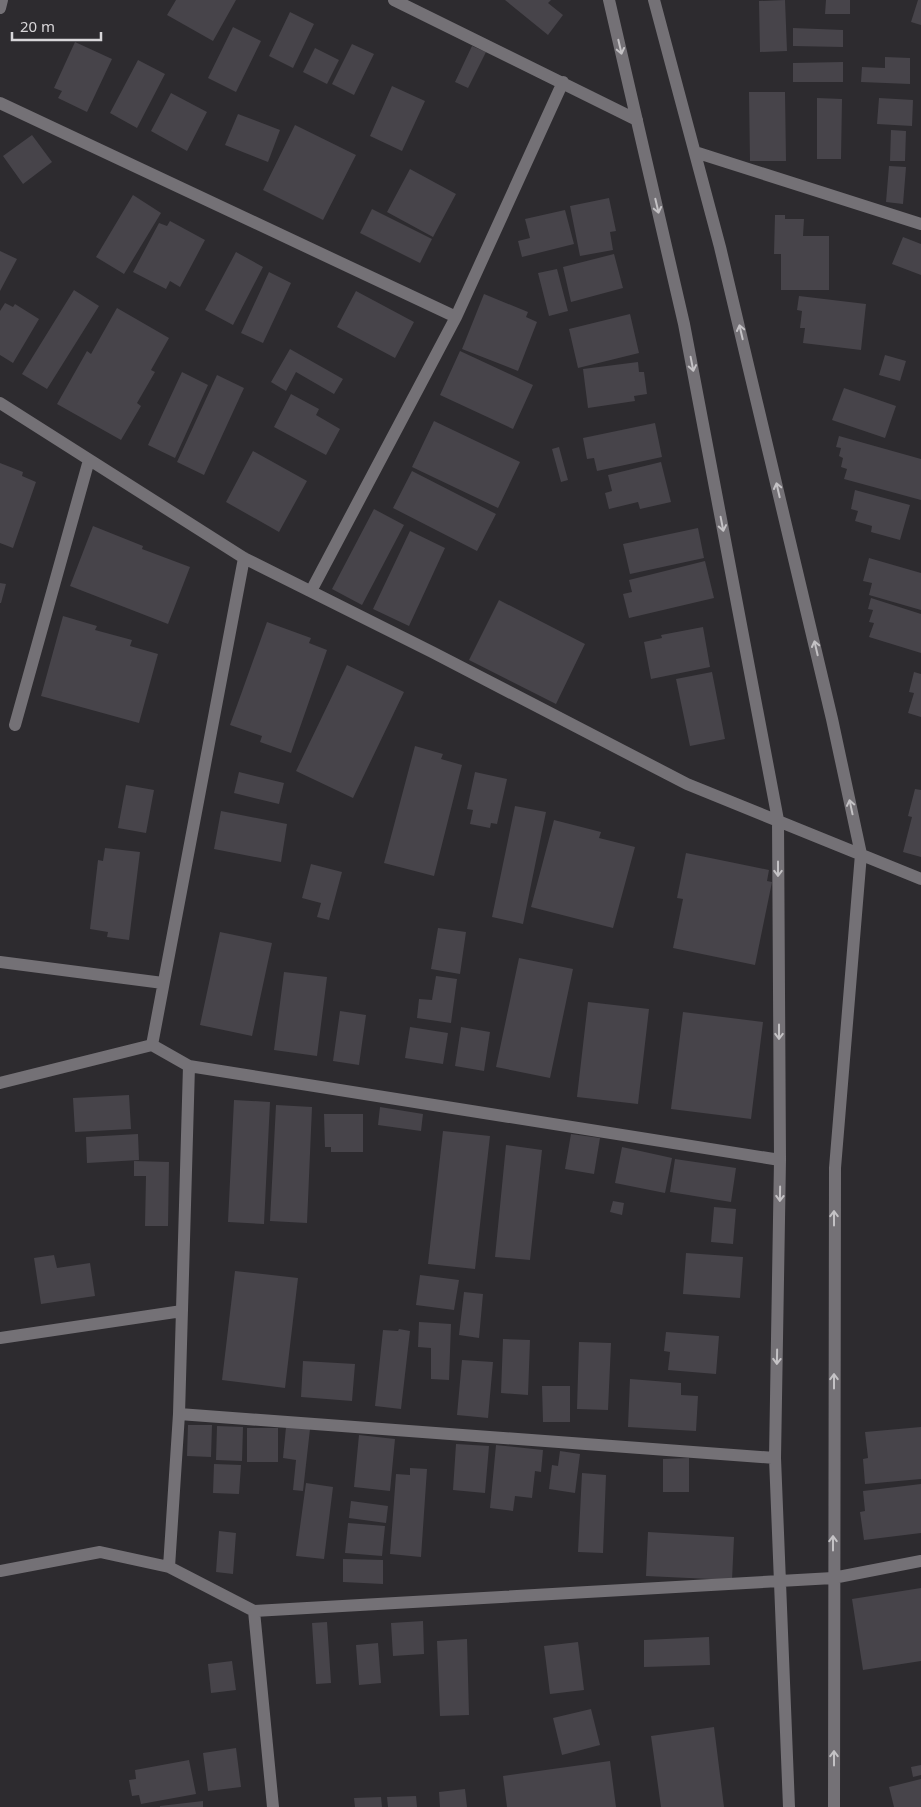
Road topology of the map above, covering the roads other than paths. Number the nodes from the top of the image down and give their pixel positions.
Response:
1 (2, 0) edge
2 (394, 0) edge
3 (609, 0) edge
4 (654, 0) edge
5 (0, 8) edge
6 (563, 82) junction
7 (0, 103) edge
8 (637, 120) junction
9 (695, 152) junction
10 (921, 224) edge
11 (456, 317) junction
12 (0, 403) edge
13 (89, 460) junction
14 (244, 558) junction
15 (311, 592) junction
16 (15, 725) dead end
17 (778, 820) junction
18 (862, 854) junction
19 (921, 879) edge
20 (0, 962) edge
21 (163, 983) junction
22 (152, 1045) junction
23 (189, 1066) junction
24 (0, 1083) edge
25 (780, 1160) junction
26 (182, 1311) junction
27 (0, 1338) edge
28 (180, 1414) junction
29 (775, 1458) junction
30 (921, 1561) edge
31 (169, 1567) junction
32 (0, 1571) edge
33 (833, 1578) junction
34 (780, 1581) junction
35 (254, 1611) junction
36 (273, 1807) edge
37 (789, 1807) edge
38 (834, 1807) edge

1 - 5 street
2 - 6 street
3 -> 8 street
4 - 9 street
6 - 8 street
6 - 11 street
7 - 11 street
8 -> 17 street
9 - 10 street
18 -> 9 street
11 - 15 street
12 - 13 street
13 - 14 street
13 - 16 street
14 - 15 street
14 - 21 street
15 - 17 street
17 - 18 street
17 -> 25 street
18 - 19 street
33 -> 18 street
20 - 21 street
21 - 22 street
22 - 23 street
22 - 24 street
23 - 25 street
23 - 26 street
25 -> 29 street
26 - 27 street
26 - 28 street
28 - 29 street
28 - 31 street
29 - 34 street
30 - 33 street
31 - 32 street
31 - 35 street
33 - 34 street
38 -> 33 street
34 - 35 street
34 - 37 street
35 - 36 street

